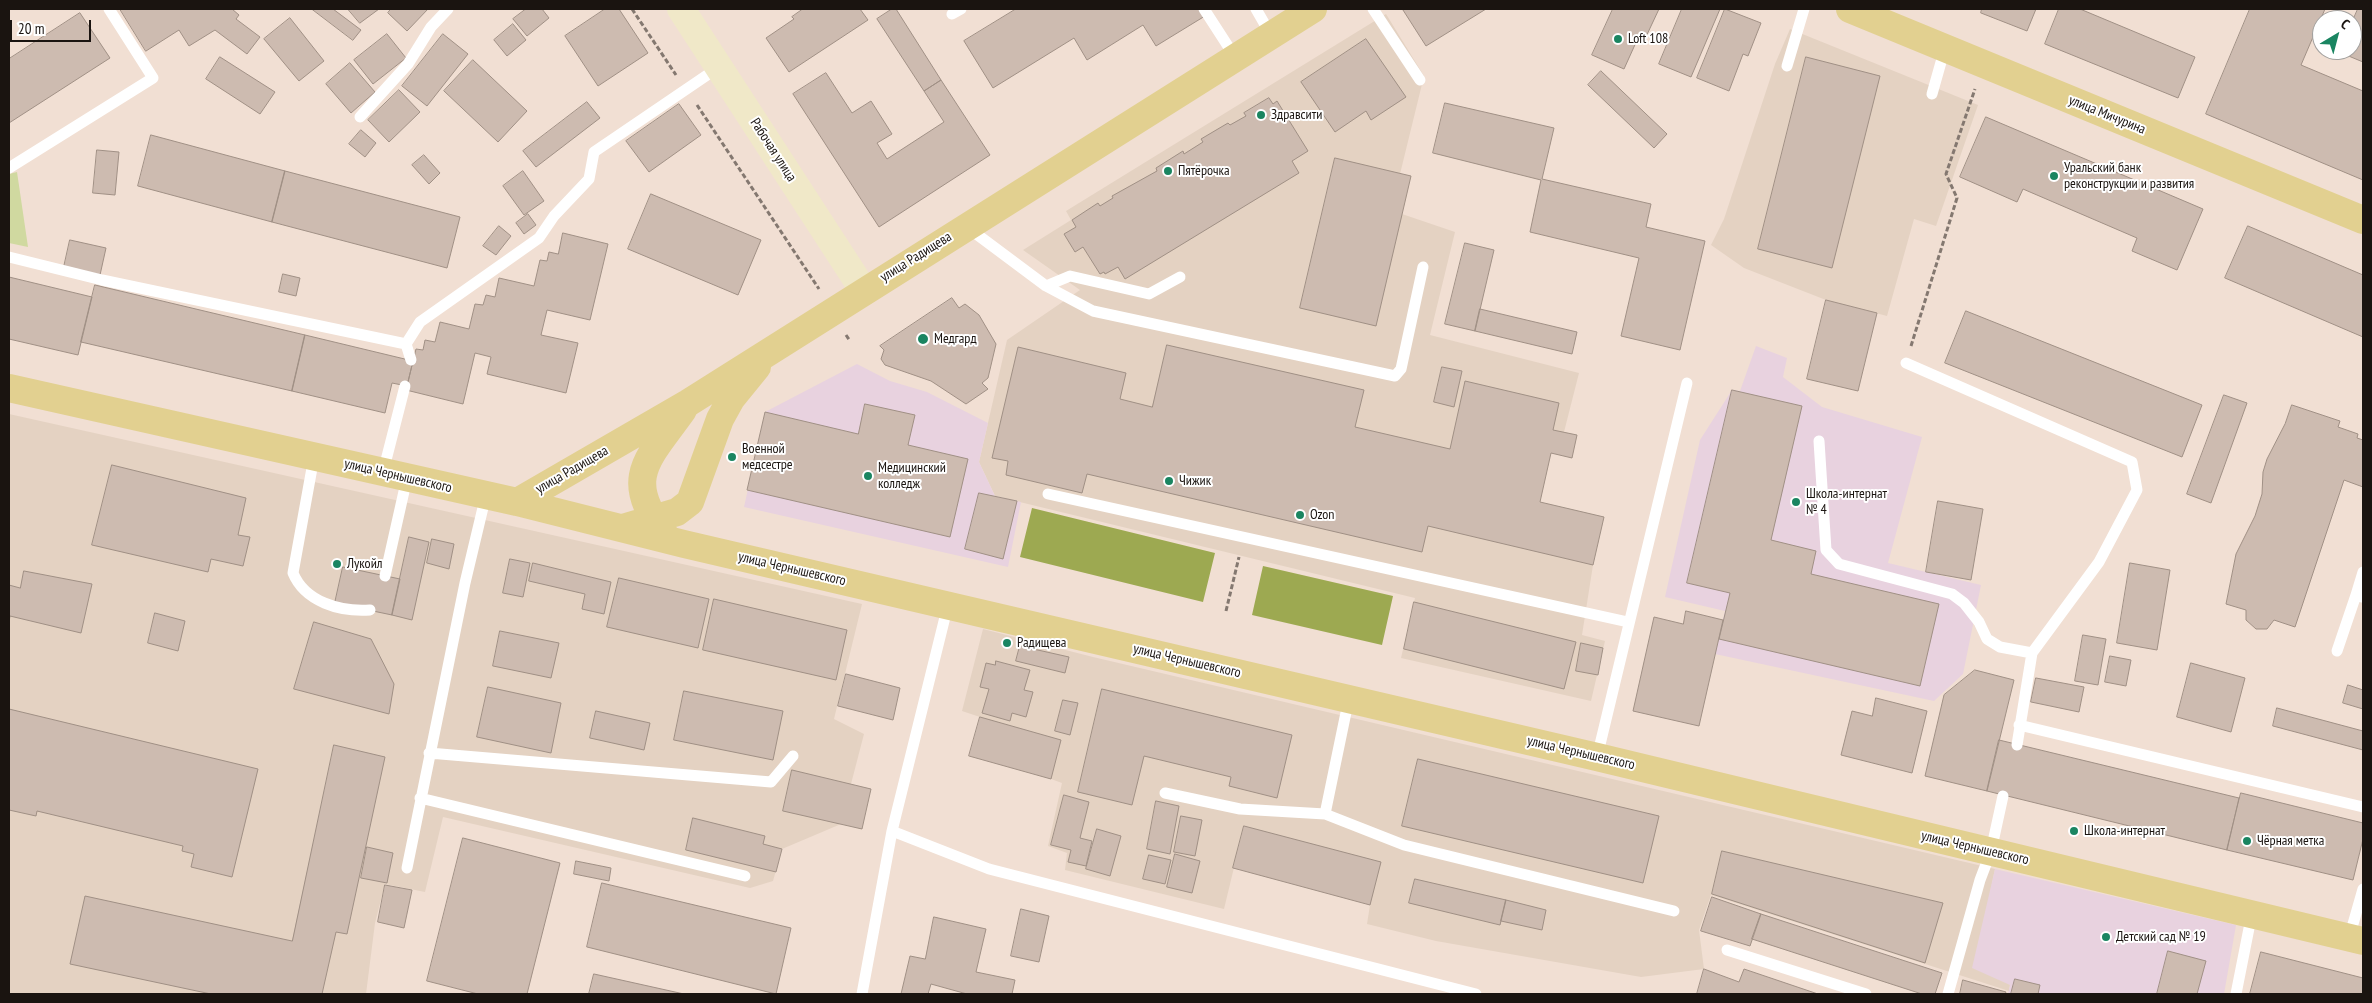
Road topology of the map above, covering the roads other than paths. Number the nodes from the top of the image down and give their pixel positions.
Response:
1 (108, 9) edge
2 (448, 9) edge
3 (681, 9) edge
4 (1204, 9) edge
5 (1256, 9) edge
6 (1313, 9) edge
7 (1373, 9) edge
8 (1804, 9) edge
9 (1850, 9) edge
10 (1271, 35) junction
11 (1944, 48) junction
12 (1235, 58) junction
13 (1787, 66) dead end
14 (719, 67) junction
15 (1420, 80) dead end
16 (1932, 94) dead end
17 (360, 117) dead end
18 (9, 168) edge
19 (2363, 220) edge
20 (966, 226) junction
21 (9, 257) edge
22 (1423, 267) dead end
23 (1180, 278) dead end
24 (1046, 286) junction
25 (864, 291) junction
26 (406, 344) junction
27 (774, 347) junction
28 (411, 360) dead end
29 (1906, 363) road end
30 (1687, 383) dead end
31 (405, 386) dead end
32 (9, 388) edge
33 (688, 403) junction
34 (1819, 441) dead end
35 (314, 457) junction
36 (395, 475) junction
37 (1048, 494) dead end
38 (486, 495) junction
39 (517, 502) junction
40 (653, 519) junction
41 (622, 528) junction
42 (670, 540) junction
43 (2363, 572) edge
44 (385, 576) dead end
45 (2360, 596) edge
46 (948, 605) junction
47 (370, 610) dead end
48 (1628, 622) junction
49 (2337, 651) dead end
50 (2032, 653) junction
51 (1349, 698) junction
52 (2019, 725) junction
53 (2016, 745) dead end
54 (429, 753) junction
55 (793, 756) dead end
56 (1597, 756) junction
57 (1165, 793) dead end
58 (2003, 796) dead end
59 (420, 798) junction
60 (2363, 807) edge
61 (1325, 814) junction
62 (892, 831) junction
63 (1991, 852) junction
64 (407, 868) dead end
65 (745, 876) dead end
66 (2363, 889) edge
67 (1674, 911) dead end
68 (2252, 913) junction
69 (2356, 940) edge
70 (1727, 950) dead end
71 (862, 994) edge
72 (1476, 994) edge
73 (1866, 994) edge
74 (1948, 994) edge
75 (2236, 994) edge

1 - 18 lane
2 - 17 lane
3 - 14 street, Рабочая улица
4 - 12 lane
5 - 10 lane
6 - 10 main road, улица Радищева
7 - 15 lane
8 - 13 lane
9 - 11 main road, улица Мичурина
10 - 12 main road, улица Радищева
11 - 16 lane
11 - 19 main road, улица Мичурина
12 - 20 main road, улица Радищева
14 - 25 street, Рабочая улица
14 - 26 lane
20 - 24 lane
20 - 25 main road, улица Радищева
21 - 26 lane
22 - 24 lane
23 - 24 lane
25 - 27 main road, улица Радищева
26 - 28 lane
27 - 33 main road, улица Радищева
27 - 40 main road
29 - 50 lane
30 - 48 lane
31 - 36 lane
32 - 35 main road, улица Чернышевского
33 - 39 main road, улица Радищева
33 - 40 main road
34 - 50 lane
35 - 36 main road, улица Чернышевского
35 - 47 lane
36 - 38 main road, улица Чернышевского
36 - 44 lane
37 - 48 lane
38 - 39 main road, улица Чернышевского
38 - 54 lane
39 - 41 main road, улица Чернышевского
40 - 41 main road
40 - 42 main road
41 - 42 main road, улица Чернышевского
42 - 46 main road, улица Чернышевского
43 - 45 lane
45 - 49 lane
46 - 51 main road, улица Чернышевского
46 - 62 lane
48 - 56 lane
50 - 52 lane
51 - 56 main road, улица Чернышевского
51 - 61 lane
52 - 53 lane
52 - 60 lane
54 - 55 lane
54 - 59 lane
56 - 63 main road, улица Чернышевского
57 - 61 lane
58 - 63 lane
59 - 64 lane
59 - 65 lane
61 - 67 lane
62 - 71 lane
62 - 72 lane
63 - 68 main road, улица Чернышевского
63 - 74 lane
66 - 69 lane
68 - 69 main road, улица Чернышевского
68 - 75 lane
70 - 73 lane

